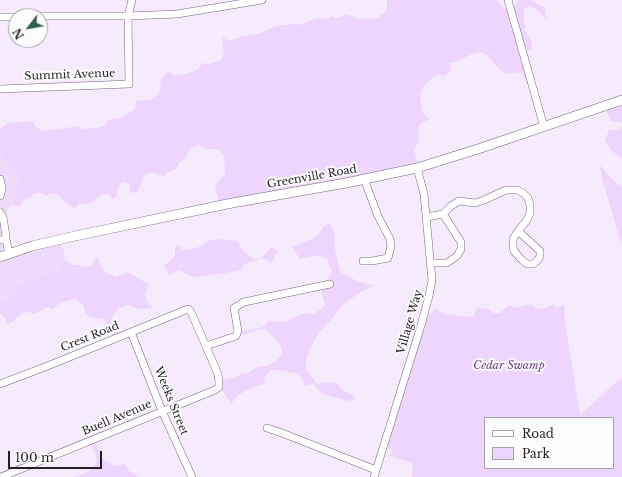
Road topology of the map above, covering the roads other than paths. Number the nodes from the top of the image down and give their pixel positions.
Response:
1 (132, 0) edge
2 (262, 0) edge
3 (508, 0) edge
4 (48, 16) edge
5 (128, 16) junction
6 (0, 89) edge
7 (622, 100) edge
8 (544, 126) junction
9 (417, 168) junction
10 (0, 179) edge
11 (364, 179) junction
12 (0, 196) edge
13 (0, 212) edge
14 (443, 214) junction
15 (427, 217) junction
16 (518, 231) junction
17 (3, 239) edge
18 (4, 256) edge
19 (364, 261) dead end
20 (431, 263) junction
21 (330, 284) dead end
22 (131, 332) junction
23 (206, 346) junction
24 (0, 384) edge
25 (162, 411) junction
26 (267, 428) dead end
27 (375, 473) edge
28 (1, 477) edge
29 (192, 477) edge

1 - 5 street, Summit Avenue
2 - 5 street
3 - 8 street
4 - 5 street
5 - 6 street, Summit Avenue
7 - 8 main road, Greenville Road
8 - 9 main road, Greenville Road
9 - 11 main road, Greenville Road
9 - 15 street, Village Way
10 - 12 street
11 - 18 main road, Greenville Road
11 - 19 street
13 - 17 street
14 - 15 street
14 - 16 street
14 - 20 street
15 - 20 street, Village Way
16 - 16 street
17 - 18 street
20 - 27 street, Village Way
21 - 23 street
22 - 23 street, Crest Road
22 - 24 street, Crest Road
22 - 25 street, Weeks Street
23 - 25 street, Buell Avenue
25 - 28 street, Buell Avenue
25 - 29 street, Weeks Street
26 - 27 street

